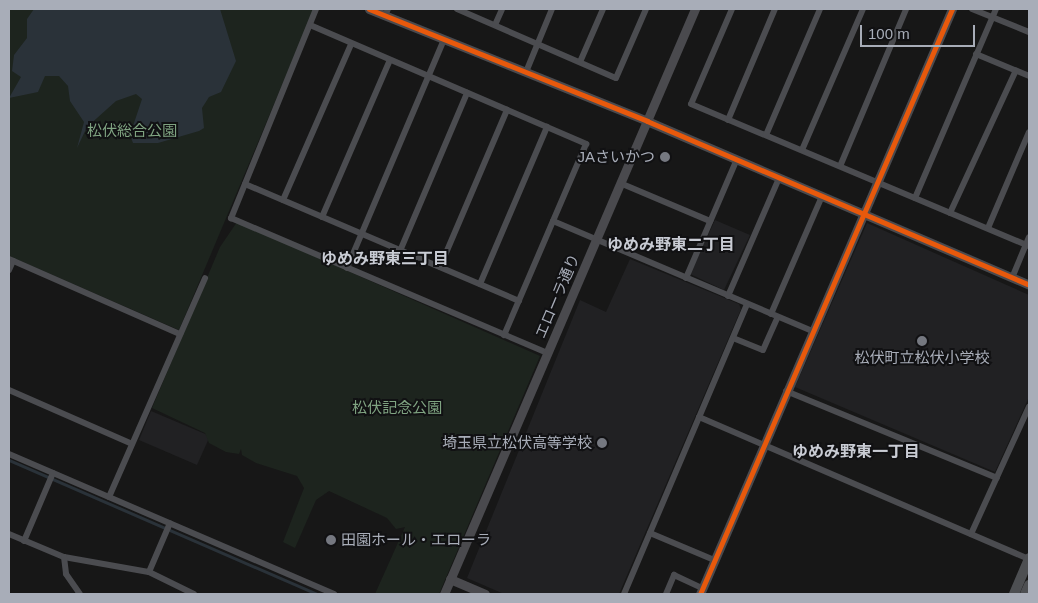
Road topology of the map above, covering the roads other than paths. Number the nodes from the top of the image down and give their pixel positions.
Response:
1 (316, 9) edge
2 (369, 9) edge
3 (457, 9) edge
4 (502, 9) edge
5 (552, 9) edge
6 (603, 9) edge
7 (646, 9) edge
8 (694, 9) edge
9 (732, 9) edge
10 (775, 9) edge
11 (820, 9) edge
12 (863, 9) edge
13 (906, 9) edge
14 (952, 9) edge
15 (972, 9) edge
16 (996, 9) edge
17 (387, 12) edge
18 (992, 17) junction
19 (310, 25) junction
20 (495, 25) junction
21 (1029, 32) edge
22 (444, 40) junction
23 (351, 44) junction
24 (538, 44) junction
25 (976, 54) junction
26 (390, 60) junction
27 (580, 62) junction
28 (1016, 70) junction
29 (526, 72) junction
30 (428, 76) junction
31 (1029, 76) edge
32 (467, 93) junction
33 (507, 110) junction
34 (647, 120) junction
35 (728, 120) junction
36 (547, 127) junction
37 (1029, 132) edge
38 (766, 135) junction
39 (802, 150) junction
40 (737, 160) junction
41 (841, 164) junction
42 (779, 178) junction
43 (877, 182) junction
44 (620, 183) junction
45 (245, 184) junction
46 (822, 196) junction
47 (915, 198) junction
48 (283, 200) junction
49 (863, 213) junction
50 (950, 213) junction
51 (322, 217) junction
52 (553, 221) junction
53 (710, 221) junction
54 (988, 228) junction
55 (361, 234) junction
56 (1029, 237) edge
57 (596, 239) junction
58 (1028, 245) edge
59 (400, 251) junction
60 (11, 260) edge
61 (440, 267) junction
62 (347, 268) junction
63 (9, 270) edge
64 (205, 278) dead end
65 (686, 278) junction
66 (1012, 278) junction
67 (480, 284) junction
68 (1029, 285) edge
69 (728, 296) junction
70 (519, 301) junction
71 (747, 304) junction
72 (774, 315) junction
73 (812, 331) junction
74 (180, 334) junction
75 (504, 335) junction
76 (733, 338) junction
77 (547, 353) junction
78 (9, 390) edge
79 (786, 391) junction
80 (1029, 407) edge
81 (699, 418) junction
82 (132, 444) junction
83 (764, 444) junction
84 (9, 454) edge
85 (53, 473) junction
86 (997, 478) junction
87 (109, 497) junction
88 (170, 523) junction
89 (650, 533) junction
90 (9, 534) edge
91 (971, 534) junction
92 (24, 541) junction
93 (64, 557) junction
94 (1029, 559) edge
95 (714, 560) junction
96 (149, 572) junction
97 (450, 579) junction
98 (1029, 585) edge
99 (701, 591) edge
100 (80, 594) edge
101 (194, 594) edge
102 (334, 594) edge
103 (444, 594) edge
104 (485, 594) edge
105 (624, 594) edge
106 (666, 594) edge
107 (1014, 594) edge
108 (1025, 594) edge

1 - 19 street
2 - 17 street
3 - 20 street
4 - 20 street
5 - 24 street
6 - 27 street
7 - 27 street
8 - 34 street, エローラ通り
9 - 35 street
10 - 35 street
11 - 38 street
12 - 39 street
13 - 41 street
14 - 43 street
15 - 18 street
16 - 18 street
17 - 22 street
18 - 21 street
18 - 25 street
19 - 23 street
19 - 45 street
20 - 24 street
22 - 29 street
22 - 30 street
23 - 26 street
23 - 48 street
24 - 27 street
24 - 29 street
25 - 28 street
25 - 47 street
26 - 30 street
26 - 51 street
28 - 31 street
28 - 50 street
29 - 34 street
30 - 32 street
30 - 55 street
32 - 33 street
32 - 59 street
33 - 36 street
33 - 61 street
34 - 40 street
34 - 44 street, エローラ通り
35 - 38 street
36 - 52 street
36 - 67 street
37 - 54 street
38 - 39 street
39 - 41 street
40 - 42 street
40 - 53 street
41 - 43 street
42 - 46 street
42 - 69 street
43 - 47 street
43 - 49 street
44 - 53 street
44 - 57 street, エローラ通り
45 - 48 street
45 - 62 street
46 - 49 street
46 - 72 street
47 - 50 street
48 - 51 street
49 - 66 street
49 - 73 street
50 - 54 street
51 - 55 street
52 - 57 street
52 - 70 street
53 - 65 street
54 - 58 street
55 - 59 street
55 - 62 street
56 - 58 street
57 - 65 street
57 - 77 street, エローラ通り
58 - 66 street
59 - 61 street
60 - 63 street
60 - 74 street
61 - 67 street
62 - 75 street
64 - 74 street
65 - 69 street
66 - 68 street
67 - 70 street
69 - 71 street
70 - 75 street
71 - 72 street
71 - 76 street
72 - 73 street
72 - 76 street
73 - 79 street
74 - 82 street
75 - 77 street
76 - 81 street
77 - 97 street, エローラ通り
78 - 82 street
79 - 83 street
79 - 86 street
80 - 86 street
81 - 83 street
81 - 89 street
82 - 87 street
83 - 91 street
83 - 95 street
84 - 85 street
85 - 87 street
85 - 92 street
86 - 91 street
87 - 88 street
88 - 96 street
88 - 102 street
89 - 95 street
89 - 105 street
90 - 92 street
91 - 94 street
92 - 93 street
93 - 96 street
93 - 100 street
94 - 107 main road
95 - 99 street
96 - 101 street
97 - 103 street, エローラ通り
97 - 104 street
98 - 108 main road
99 - 106 street

